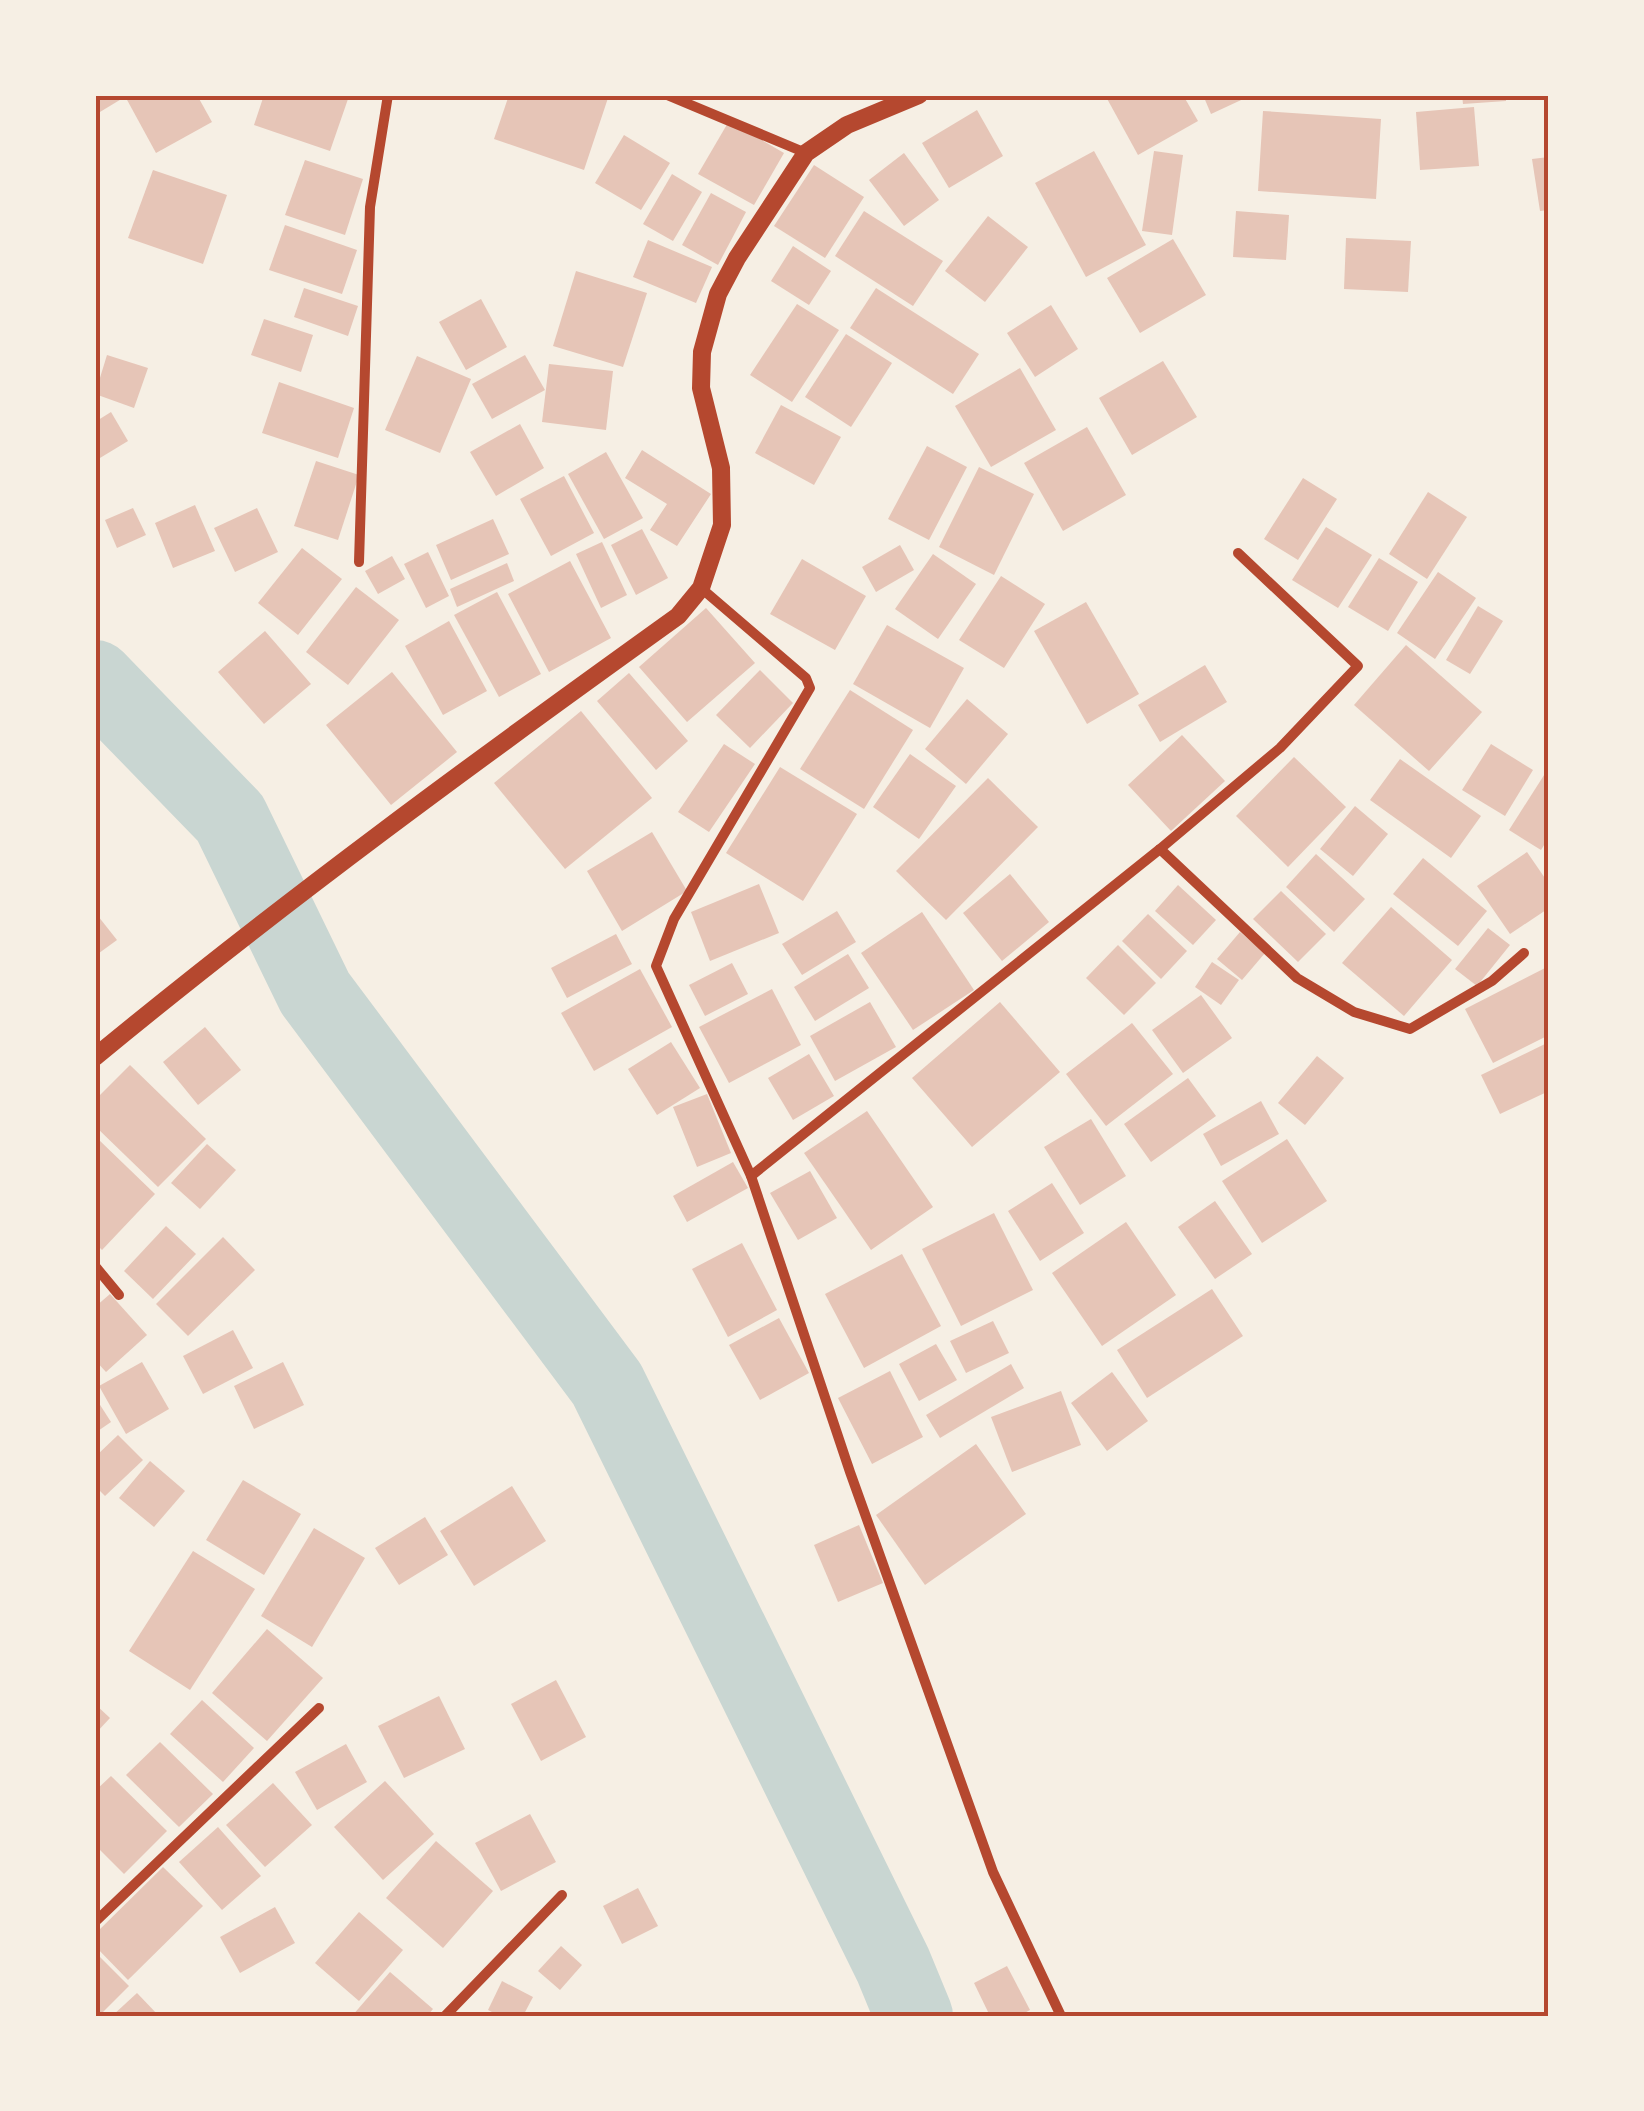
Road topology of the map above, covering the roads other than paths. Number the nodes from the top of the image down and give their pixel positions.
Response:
1 (388, 95) edge
2 (668, 95) edge
3 (919, 95) edge
4 (806, 153) junction
5 (1238, 553) dead end
6 (359, 562) dead end
7 (701, 588) junction
8 (1160, 849) junction
9 (1524, 953) dead end
10 (95, 1057) edge
11 (751, 1176) junction
12 (95, 1266) edge
13 (119, 1294) dead end
14 (319, 1708) dead end
15 (562, 1894) dead end
16 (95, 1922) edge
17 (445, 2016) edge
18 (1061, 2016) edge

1 - 6 street
2 - 4 street
3 - 4 street
4 - 7 street
5 - 8 street
7 - 10 street
7 - 11 street
8 - 9 street
8 - 11 street
11 - 18 street
12 - 13 street
14 - 16 street
15 - 17 street

